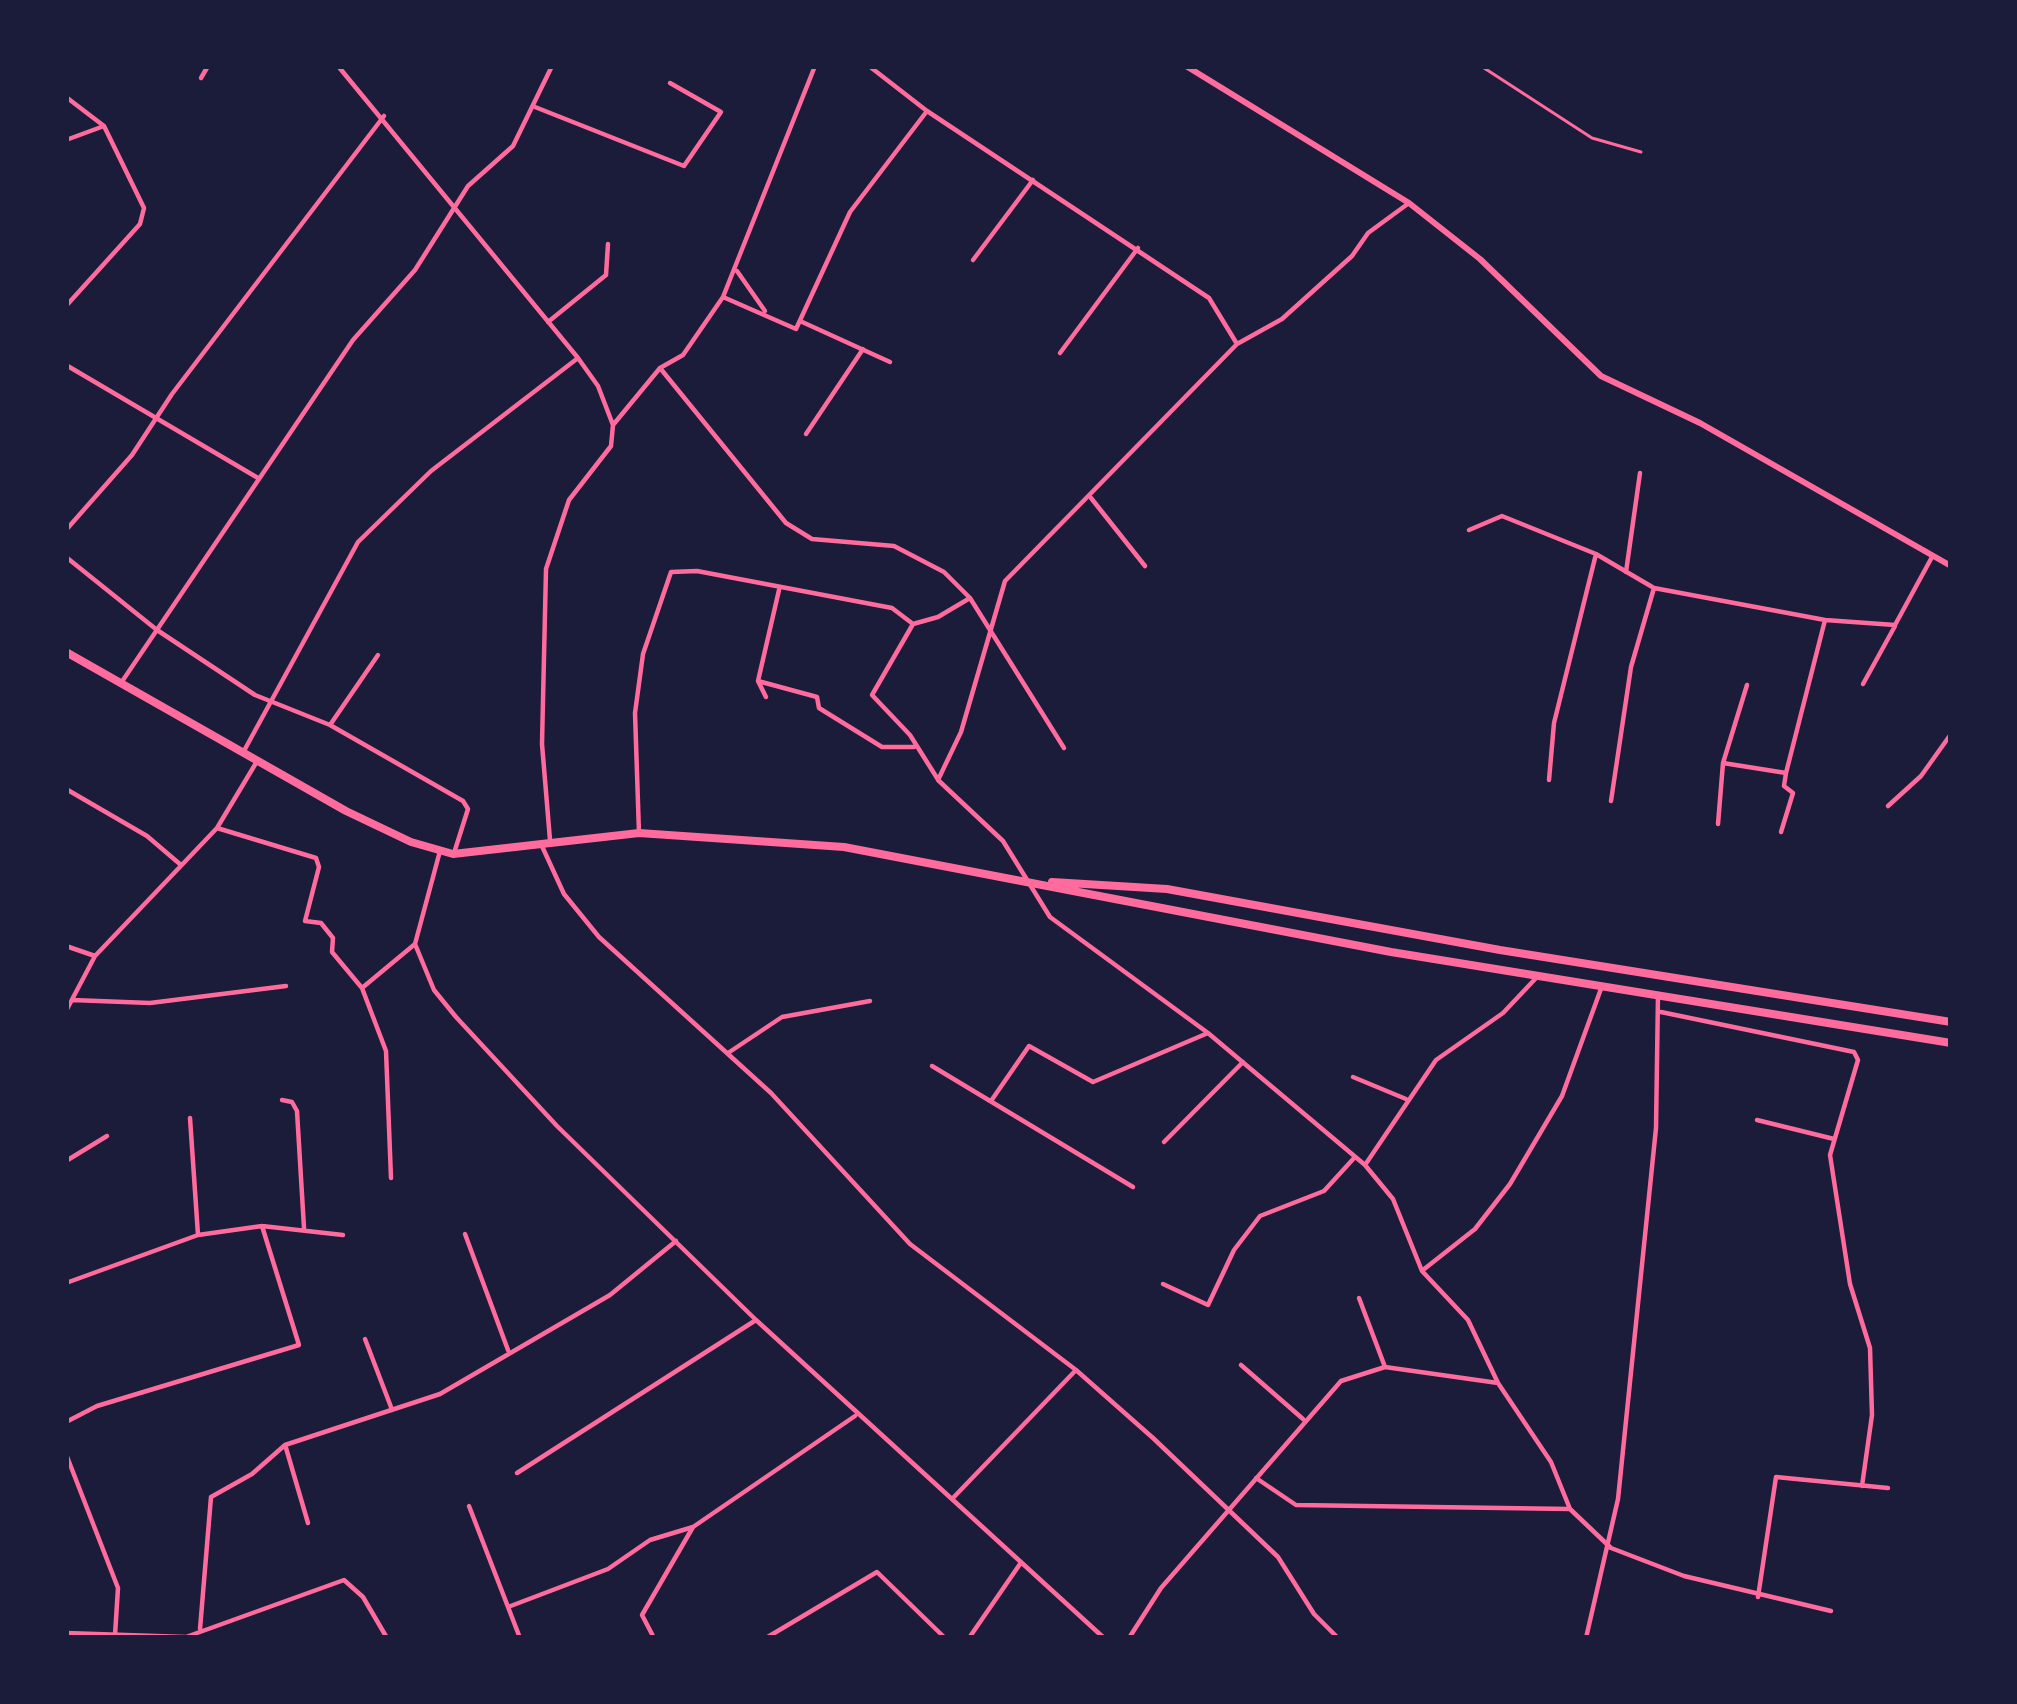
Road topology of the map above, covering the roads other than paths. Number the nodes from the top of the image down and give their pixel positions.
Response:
1 (208, 66) edge
2 (338, 66) edge
3 (552, 66) edge
4 (815, 66) edge
5 (869, 66) edge
6 (1186, 66) edge
7 (1481, 66) edge
8 (201, 78) dead end
9 (670, 83) dead end
10 (66, 97) edge
11 (535, 107) junction
12 (927, 111) junction
13 (384, 116) junction
14 (104, 126) junction
15 (66, 140) edge
16 (1641, 152) dead end
17 (1033, 180) junction
18 (1409, 203) junction
19 (450, 209) junction
20 (608, 244) dead end
21 (1138, 248) junction
22 (974, 260) dead end
23 (736, 269) junction
24 (723, 297) junction
25 (66, 306) edge
26 (768, 315) junction
27 (800, 321) junction
28 (548, 322) junction
29 (1237, 344) junction
30 (862, 349) junction
31 (1060, 353) dead end
32 (578, 358) junction
33 (890, 362) dead end
34 (66, 365) edge
35 (660, 368) junction
36 (156, 418) junction
37 (613, 425) junction
38 (806, 434) dead end
39 (1640, 473) dead end
40 (260, 479) junction
41 (1091, 498) junction
42 (66, 530) edge
43 (1469, 530) dead end
44 (1596, 554) junction
45 (66, 557) edge
46 (1932, 557) junction
47 (1145, 566) dead end
48 (1951, 566) edge
49 (1626, 572) junction
50 (1654, 588) junction
51 (779, 590) junction
52 (970, 598) junction
53 (1825, 620) junction
54 (913, 624) junction
55 (1895, 625) junction
56 (157, 630) junction
57 (990, 634) junction
58 (66, 652) edge
59 (377, 656) dead end
60 (758, 681) junction
61 (121, 683) junction
62 (1863, 684) dead end
63 (1747, 685) dead end
64 (766, 697) dead end
65 (275, 700) junction
66 (330, 725) junction
67 (1951, 734) edge
68 (914, 747) junction
69 (1064, 748) dead end
70 (244, 749) junction
71 (258, 758) junction
72 (1723, 763) junction
73 (1786, 773) junction
74 (938, 780) junction
75 (1549, 780) dead end
76 (66, 789) edge
77 (1611, 801) dead end
78 (1888, 806) dead end
79 (1718, 824) dead end
80 (218, 828) junction
81 (1781, 832) dead end
82 (639, 833) junction
83 (546, 843) junction
84 (440, 851) junction
85 (453, 854) junction
86 (182, 866) junction
87 (1027, 880) junction
88 (416, 944) junction
89 (66, 946) edge
90 (95, 956) junction
91 (1537, 977) junction
92 (286, 986) dead end
93 (1602, 986) junction
94 (362, 988) junction
95 (1658, 995) junction
96 (71, 1000) junction
97 (870, 1000) dead end
98 (66, 1012) edge
99 (1661, 1012) junction
100 (1951, 1022) edge
101 (1208, 1033) junction
102 (1951, 1043) edge
103 (728, 1053) junction
104 (1243, 1062) junction
105 (932, 1066) dead end
106 (1353, 1077) dead end
107 (1406, 1099) junction
108 (282, 1100) dead end
109 (991, 1101) junction
110 (190, 1118) dead end
111 (1757, 1120) dead end
112 (107, 1136) dead end
113 (1834, 1139) junction
114 (1164, 1142) dead end
115 (1355, 1157) junction
116 (66, 1161) edge
117 (1365, 1165) junction
118 (391, 1178) dead end
119 (1133, 1187) dead end
120 (262, 1226) junction
121 (304, 1230) junction
122 (198, 1234) junction
123 (465, 1234) dead end
124 (344, 1235) dead end
125 (676, 1241) junction
126 (1422, 1271) junction
127 (66, 1283) edge
128 (1163, 1284) dead end
129 (1358, 1298) dead end
130 (756, 1320) junction
131 (365, 1340) dead end
132 (508, 1350) junction
133 (1241, 1365) dead end
134 (1385, 1367) junction
135 (1076, 1370) junction
136 (1498, 1383) junction
137 (391, 1407) junction
138 (856, 1415) junction
139 (1304, 1419) junction
140 (66, 1422) edge
141 (285, 1445) junction
142 (66, 1454) edge
143 (517, 1473) dead end
144 (1256, 1478) junction
145 (1862, 1486) junction
146 (1888, 1488) dead end
147 (952, 1499) junction
148 (469, 1506) dead end
149 (1570, 1509) junction
150 (1227, 1510) junction
151 (308, 1523) dead end
152 (693, 1527) junction
153 (1611, 1549) junction
154 (1020, 1564) junction
155 (1758, 1597) junction
156 (508, 1606) junction
157 (1831, 1611) dead end
158 (200, 1629) junction
159 (66, 1633) edge
160 (116, 1635) junction
161 (387, 1638) edge
162 (520, 1638) edge
163 (654, 1638) edge
164 (766, 1638) edge
165 (945, 1638) edge
166 (968, 1638) edge
167 (1104, 1638) edge
168 (1129, 1638) edge
169 (1339, 1638) edge
170 (1586, 1638) edge

1 - 8 street
2 - 13 street
3 - 11 street
4 - 23 street
5 - 12 street
6 - 18 street
7 - 16 lane
9 - 11 street
10 - 14 street
11 - 19 street
12 - 17 street
12 - 27 street
13 - 19 street
13 - 36 street
14 - 15 street
14 - 25 street
17 - 21 street
17 - 22 street
18 - 29 street
18 - 46 street
19 - 28 street
19 - 40 street
20 - 28 street
21 - 29 street
21 - 31 street
23 - 24 street
23 - 26 street
24 - 26 street
24 - 35 street
26 - 27 street
27 - 30 street
28 - 32 street
29 - 41 street
30 - 33 street
30 - 38 street
32 - 37 street
32 - 65 street
34 - 36 street
35 - 37 street
35 - 52 street
36 - 40 street
36 - 42 street
37 - 83 street
39 - 49 street
40 - 56 street
41 - 47 street
41 - 57 street
43 - 44 street
44 - 49 street
44 - 75 street
45 - 56 street
46 - 48 street
46 - 55 street
49 - 50 street
50 - 53 street
50 - 77 street
51 - 54 street
51 - 60 street
51 - 82 street
52 - 54 street
52 - 57 street
53 - 55 street
53 - 73 street
54 - 68 street
55 - 62 street
56 - 61 street
56 - 65 street
57 - 69 street
57 - 74 street
58 - 61 main road
59 - 66 street
60 - 64 street
60 - 68 street
61 - 70 main road
63 - 72 street
65 - 66 street
65 - 70 street
66 - 85 street
67 - 78 street
68 - 74 street
70 - 71 main road
71 - 80 street
71 - 84 main road
72 - 73 street
72 - 79 street
73 - 81 street
74 - 87 street
76 - 86 street
80 - 86 street
80 - 94 street
82 - 83 main road
82 - 87 main road
83 - 85 main road
83 - 103 street
84 - 85 main road
84 - 88 street
86 - 90 street
87 - 91 main road
87 - 100 main road
87 - 101 street
88 - 94 street
88 - 125 street
89 - 90 street
90 - 96 street
91 - 93 main road
91 - 107 street
92 - 96 street
93 - 95 main road
93 - 126 street
94 - 118 street
95 - 99 street
95 - 102 main road
96 - 98 street
97 - 103 street
99 - 113 street
99 - 153 street
101 - 104 street
101 - 109 street
103 - 135 street
104 - 114 street
104 - 115 street
105 - 109 street
106 - 107 street
107 - 117 street
108 - 121 street
109 - 119 street
110 - 122 street
111 - 113 street
112 - 116 street
113 - 145 street
115 - 117 street
115 - 128 street
117 - 126 street
120 - 121 street
120 - 122 street
120 - 140 street
121 - 124 street
122 - 127 street
123 - 132 street
125 - 130 street
125 - 132 street
126 - 136 street
129 - 134 street
130 - 138 street
130 - 143 street
131 - 137 street
132 - 137 street
133 - 139 street
134 - 136 street
134 - 139 street
135 - 147 street
135 - 150 street
136 - 149 street
137 - 141 street
138 - 147 street
138 - 152 street
139 - 144 street
141 - 151 street
141 - 158 street
142 - 160 street
144 - 149 street
144 - 150 street
145 - 146 street
145 - 155 street
147 - 154 street
148 - 156 street
149 - 153 street
150 - 168 street
150 - 169 street
152 - 156 street
152 - 163 street
153 - 155 street
153 - 170 street
154 - 166 street
154 - 167 street
155 - 157 street
156 - 162 street
158 - 160 street
158 - 161 street
159 - 160 street
164 - 165 street

